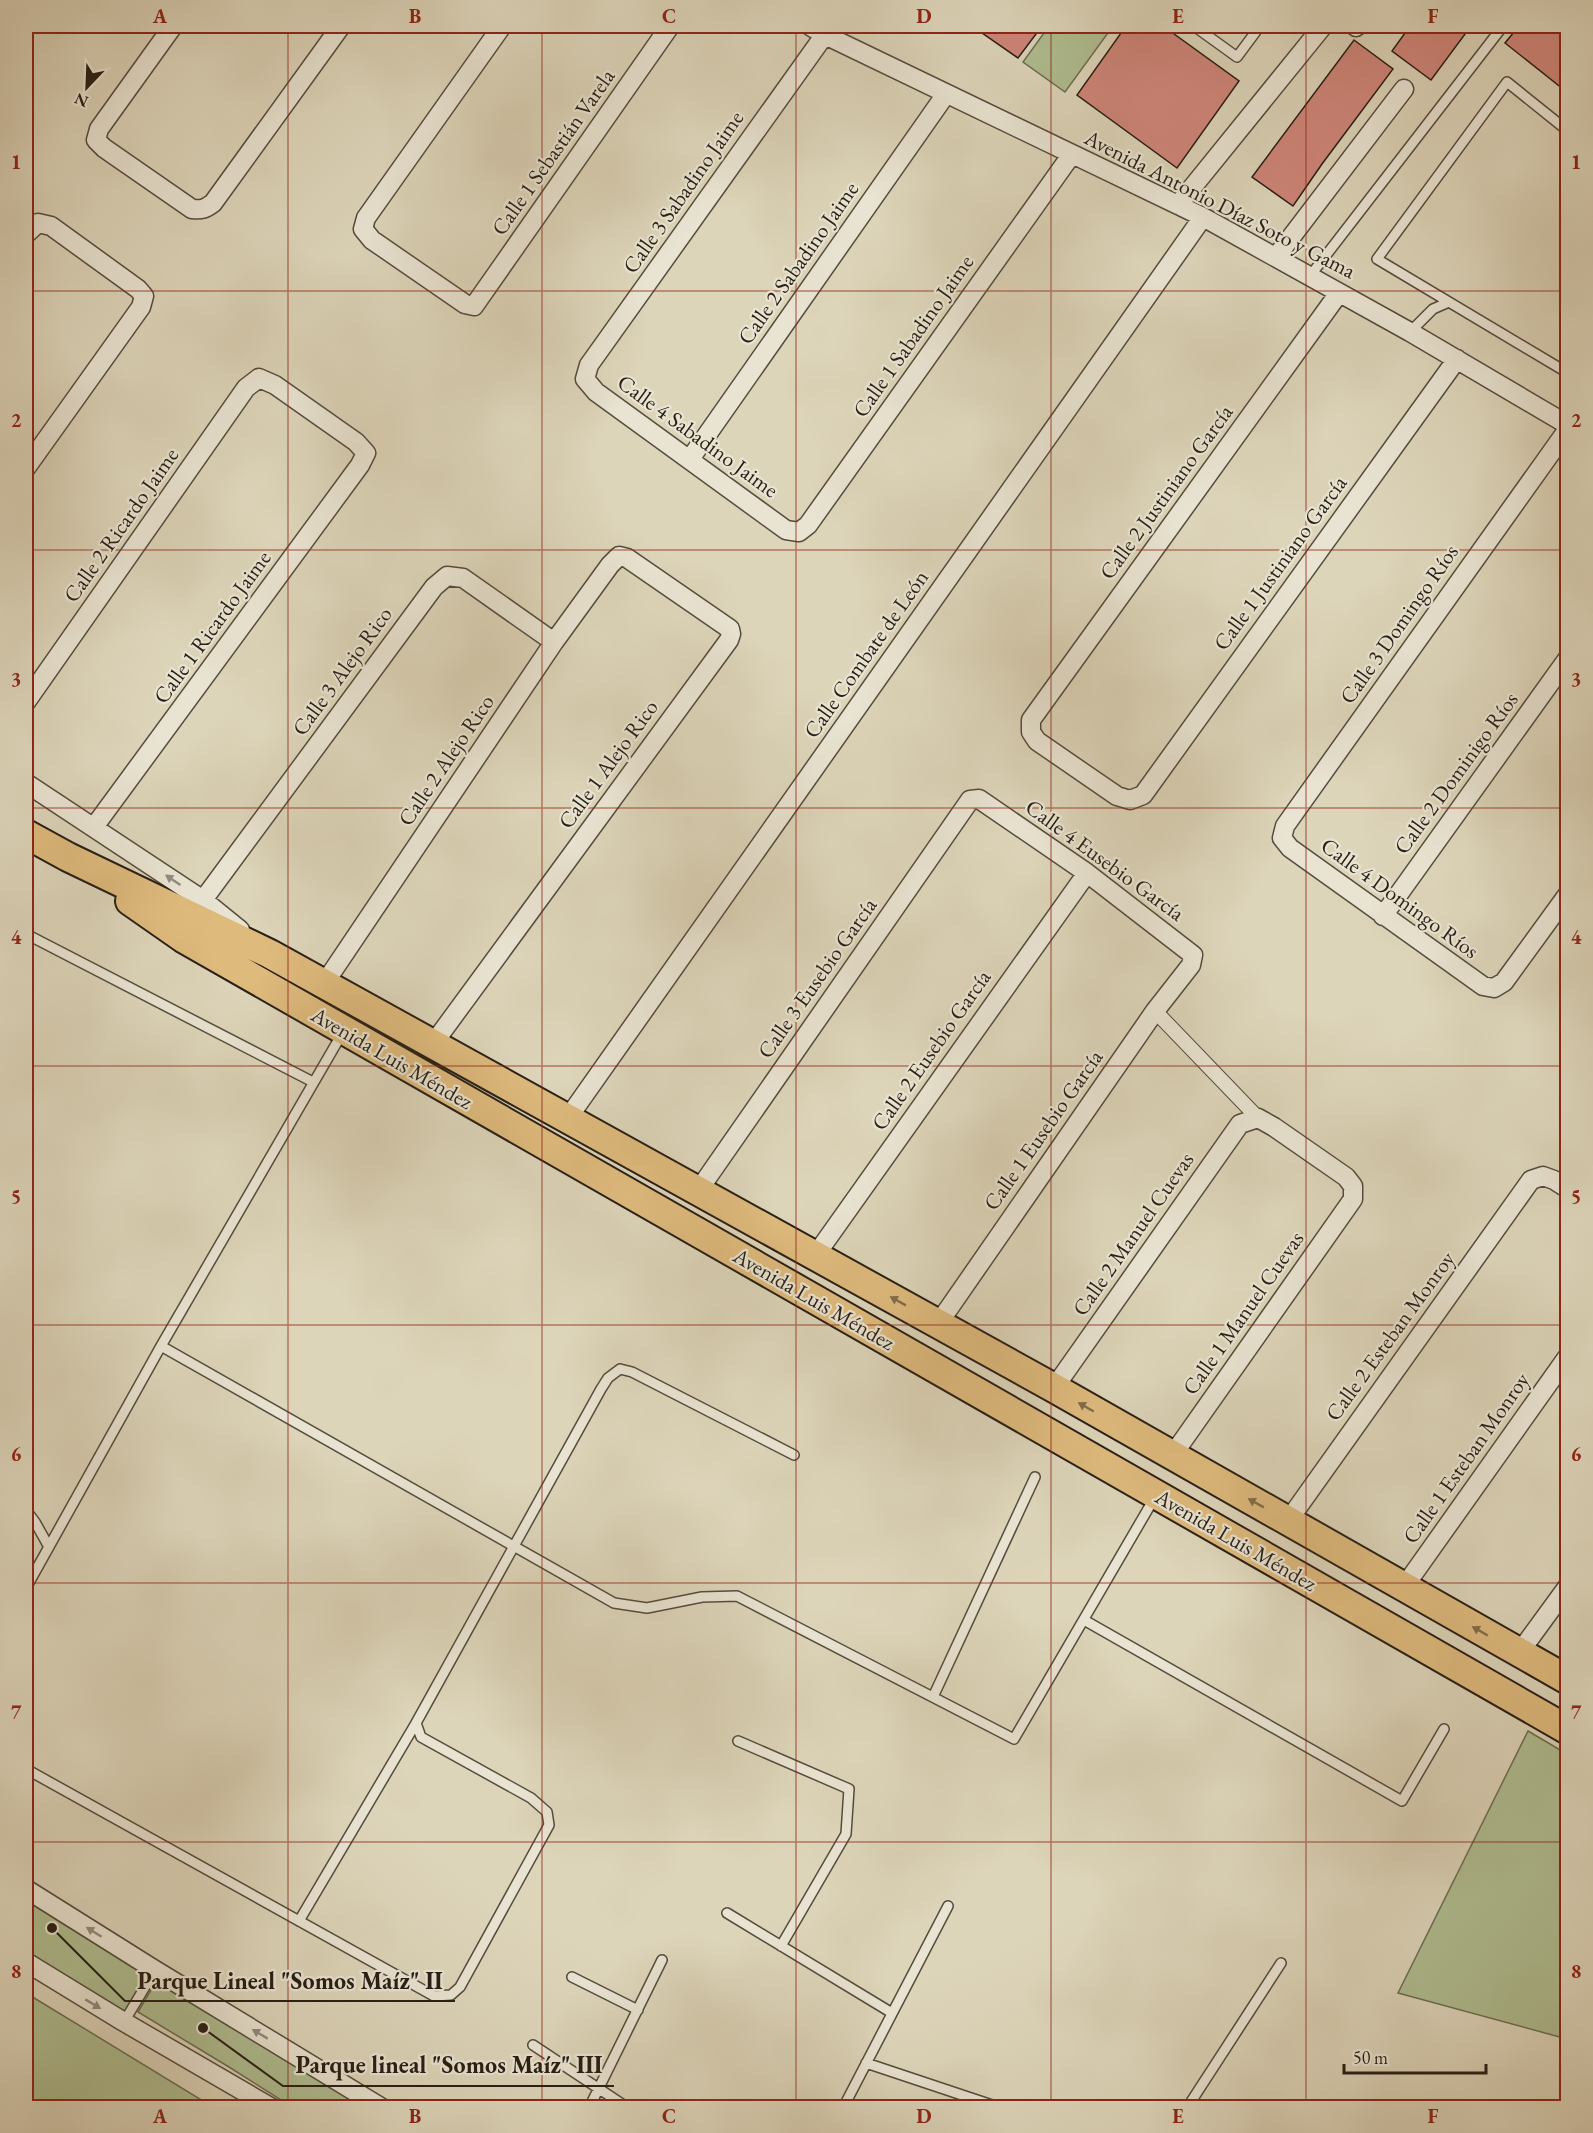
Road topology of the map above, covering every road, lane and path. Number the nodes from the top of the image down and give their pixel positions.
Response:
1 (173, 26) edge
2 (341, 26) edge
3 (501, 26) edge
4 (670, 26) edge
5 (1194, 26) edge
6 (1260, 26) edge
7 (1323, 26) edge
8 (1503, 26) edge
9 (822, 29) edge
10 (1404, 89) dead end
11 (945, 94) junction
12 (1568, 131) edge
13 (1072, 154) junction
14 (1178, 205) junction
15 (1203, 217) junction
16 (32, 228) edge
17 (1276, 257) junction
18 (1310, 276) junction
19 (1339, 292) junction
20 (1449, 302) junction
21 (1410, 332) junction
22 (1457, 359) junction
23 (1568, 373) edge
24 (585, 379) joint
25 (1568, 427) edge
26 (366, 453) joint
27 (690, 459) junction
28 (26, 468) edge
29 (786, 530) joint
30 (610, 565) joint
31 (554, 642) junction
32 (1568, 658) edge
33 (26, 702) edge
34 (26, 783) edge
35 (1143, 795) joint
36 (979, 799) joint
37 (94, 828) junction
38 (26, 834) edge
39 (1290, 848) joint
40 (68, 857) junction
41 (1087, 873) junction
42 (1568, 894) edge
43 (203, 900) junction
44 (1383, 916) junction
45 (26, 934) edge
46 (270, 954) junction
47 (1191, 965) joint
48 (324, 984) junction
49 (1155, 1011) junction
50 (344, 1030) junction
51 (433, 1044) junction
52 (312, 1082) junction
53 (568, 1118) junction
54 (1258, 1118) junction
55 (1568, 1189) edge
56 (698, 1191) junction
57 (815, 1256) junction
58 (938, 1323) junction
59 (161, 1346) junction
60 (1568, 1356) edge
61 (1054, 1388) junction
62 (794, 1455) dead end
63 (1172, 1456) junction
64 (1035, 1477) dead end
65 (1156, 1495) junction
66 (26, 1510) edge
67 (1288, 1521) junction
68 (514, 1546) junction
69 (49, 1547) junction
70 (1568, 1586) edge
71 (1404, 1587) junction
72 (26, 1588) edge
73 (1084, 1620) junction
74 (1519, 1653) junction
75 (1568, 1680) edge
76 (933, 1697) junction
77 (416, 1724) junction
78 (1444, 1729) dead end
79 (1568, 1730) edge
80 (738, 1741) dead end
81 (26, 1769) edge
82 (26, 1889) edge
83 (948, 1906) dead end
84 (727, 1913) dead end
85 (298, 1921) junction
86 (781, 1946) junction
87 (662, 1960) dead end
88 (26, 1962) edge
89 (1281, 1963) dead end
90 (155, 1970) junction
91 (572, 1977) dead end
92 (638, 2010) junction
93 (892, 2013) junction
94 (124, 2022) junction
95 (532, 2045) dead end
96 (866, 2063) junction
97 (598, 2089) junction
98 (272, 2108) edge
99 (382, 2108) edge
100 (589, 2108) edge
101 (628, 2108) edge
102 (843, 2108) edge
103 (1001, 2108) edge
104 (1187, 2108) edge

1 - 2 street
3 - 4 street, Calle 1 Sebastián Varela
5 - 6 lane
7 - 14 street
8 - 18 lane
9 - 11 street, Avenida Antonio Díaz Soto y Gama
9 - 24 street, Calle 3 Sabadino Jaime
10 - 17 street
11 - 13 street, Avenida Antonio Díaz Soto y Gama
11 - 27 street, Calle 2 Sabadino Jaime
12 - 20 lane
13 - 14 street, Avenida Antonio Díaz Soto y Gama
13 - 29 street, Calle 1 Sabadino Jaime
14 - 15 street, Avenida Antonio Díaz Soto y Gama
15 - 17 street, Avenida Antonio Díaz Soto y Gama
15 - 53 street, Calle Combate de León
16 - 28 street
17 - 18 street, Avenida Antonio Díaz Soto y Gama
18 - 19 street, Avenida Antonio Díaz Soto y Gama
19 - 21 street, Avenida Antonio Díaz Soto y Gama
19 - 35 street, Calle 2 Justiniano García
20 - 21 lane
20 - 23 lane
21 - 22 street, Avenida Antonio Díaz Soto y Gama
22 - 25 street, Avenida Antonio Díaz Soto y Gama
22 - 35 street, Calle 1 Justiniano García
24 - 27 street, Calle 4 Sabadino Jaime
25 - 39 street, Calle 3 Domingo Ríos
26 - 33 street, Calle 2 Ricardo Jaime
26 - 37 street, Calle 1 Ricardo Jaime
27 - 29 street, Calle 4 Sabadino Jaime
30 - 31 street, Calle 2 Alejo Rico
30 - 51 street, Calle 1 Alejo Rico
31 - 43 street, Calle 3 Alejo Rico
31 - 48 street, Calle 2 Alejo Rico
32 - 44 street, Calle 2 Dominigo Ríos
34 - 37 street, Avenida Luis Méndez
36 - 41 street, Calle 4 Eusebio García
36 - 56 street, Calle 3 Eusebio García
43 -> 37 street, Avenida Luis Méndez
38 - 40 main road, Avenida Luis Méndez
39 - 44 street, Calle 4 Domingo Ríos
40 - 46 main road, Avenida Luis Méndez
40 - 50 main road, Avenida Luis Méndez
41 - 47 street, Calle 4 Eusebio García
41 - 57 street, Calle 2 Eusebio García
42 - 44 street, Calle 4 Domingo Ríos
43 - 46 street, Avenida Luis Méndez
45 - 52 lane
46 - 48 main road, Avenida Luis Méndez
47 - 49 street, Calle 1 Eusebio García
48 - 51 main road, Avenida Luis Méndez
49 - 54 street
49 - 58 street, Calle 1 Eusebio García
50 - 52 lane
50 - 65 main road, Avenida Luis Méndez
51 - 53 main road, Avenida Luis Méndez
52 - 59 lane
53 - 56 main road, Avenida Luis Méndez
54 - 61 street, Calle 2 Manuel Cuevas
54 - 63 street, Calle 1 Manuel Cuevas
55 - 67 street, Calle 2 Esteban Monroy
56 - 57 main road, Avenida Luis Méndez
58 -> 57 main road, Avenida Luis Méndez
58 - 61 main road, Avenida Luis Méndez
59 - 68 lane
59 - 69 lane
60 - 71 street, Calle 1 Esteban Monroy
63 -> 61 main road, Avenida Luis Méndez
62 - 68 lane
67 -> 63 main road, Avenida Luis Méndez
64 - 76 lane
65 - 73 lane
65 - 79 main road, Avenida Luis Méndez
66 - 69 lane
67 - 71 main road, Avenida Luis Méndez
68 - 76 lane
68 - 77 lane
69 - 72 lane
70 - 74 street
74 -> 71 main road, Avenida Luis Méndez
73 - 76 lane
73 - 78 lane
74 - 75 main road, Avenida Luis Méndez
77 - 85 lane
77 - 85 lane
80 - 86 lane
81 - 85 lane
90 -> 82 street
83 - 93 lane
84 - 86 lane
86 - 93 lane
87 - 92 lane
88 -> 94 street
89 - 104 lane
90 - 94 lane
99 -> 90 street
91 - 92 lane
92 - 97 lane
93 - 96 lane
94 - 98 street
95 - 97 lane
96 - 102 lane
96 - 103 lane
97 - 100 lane
97 - 101 lane

